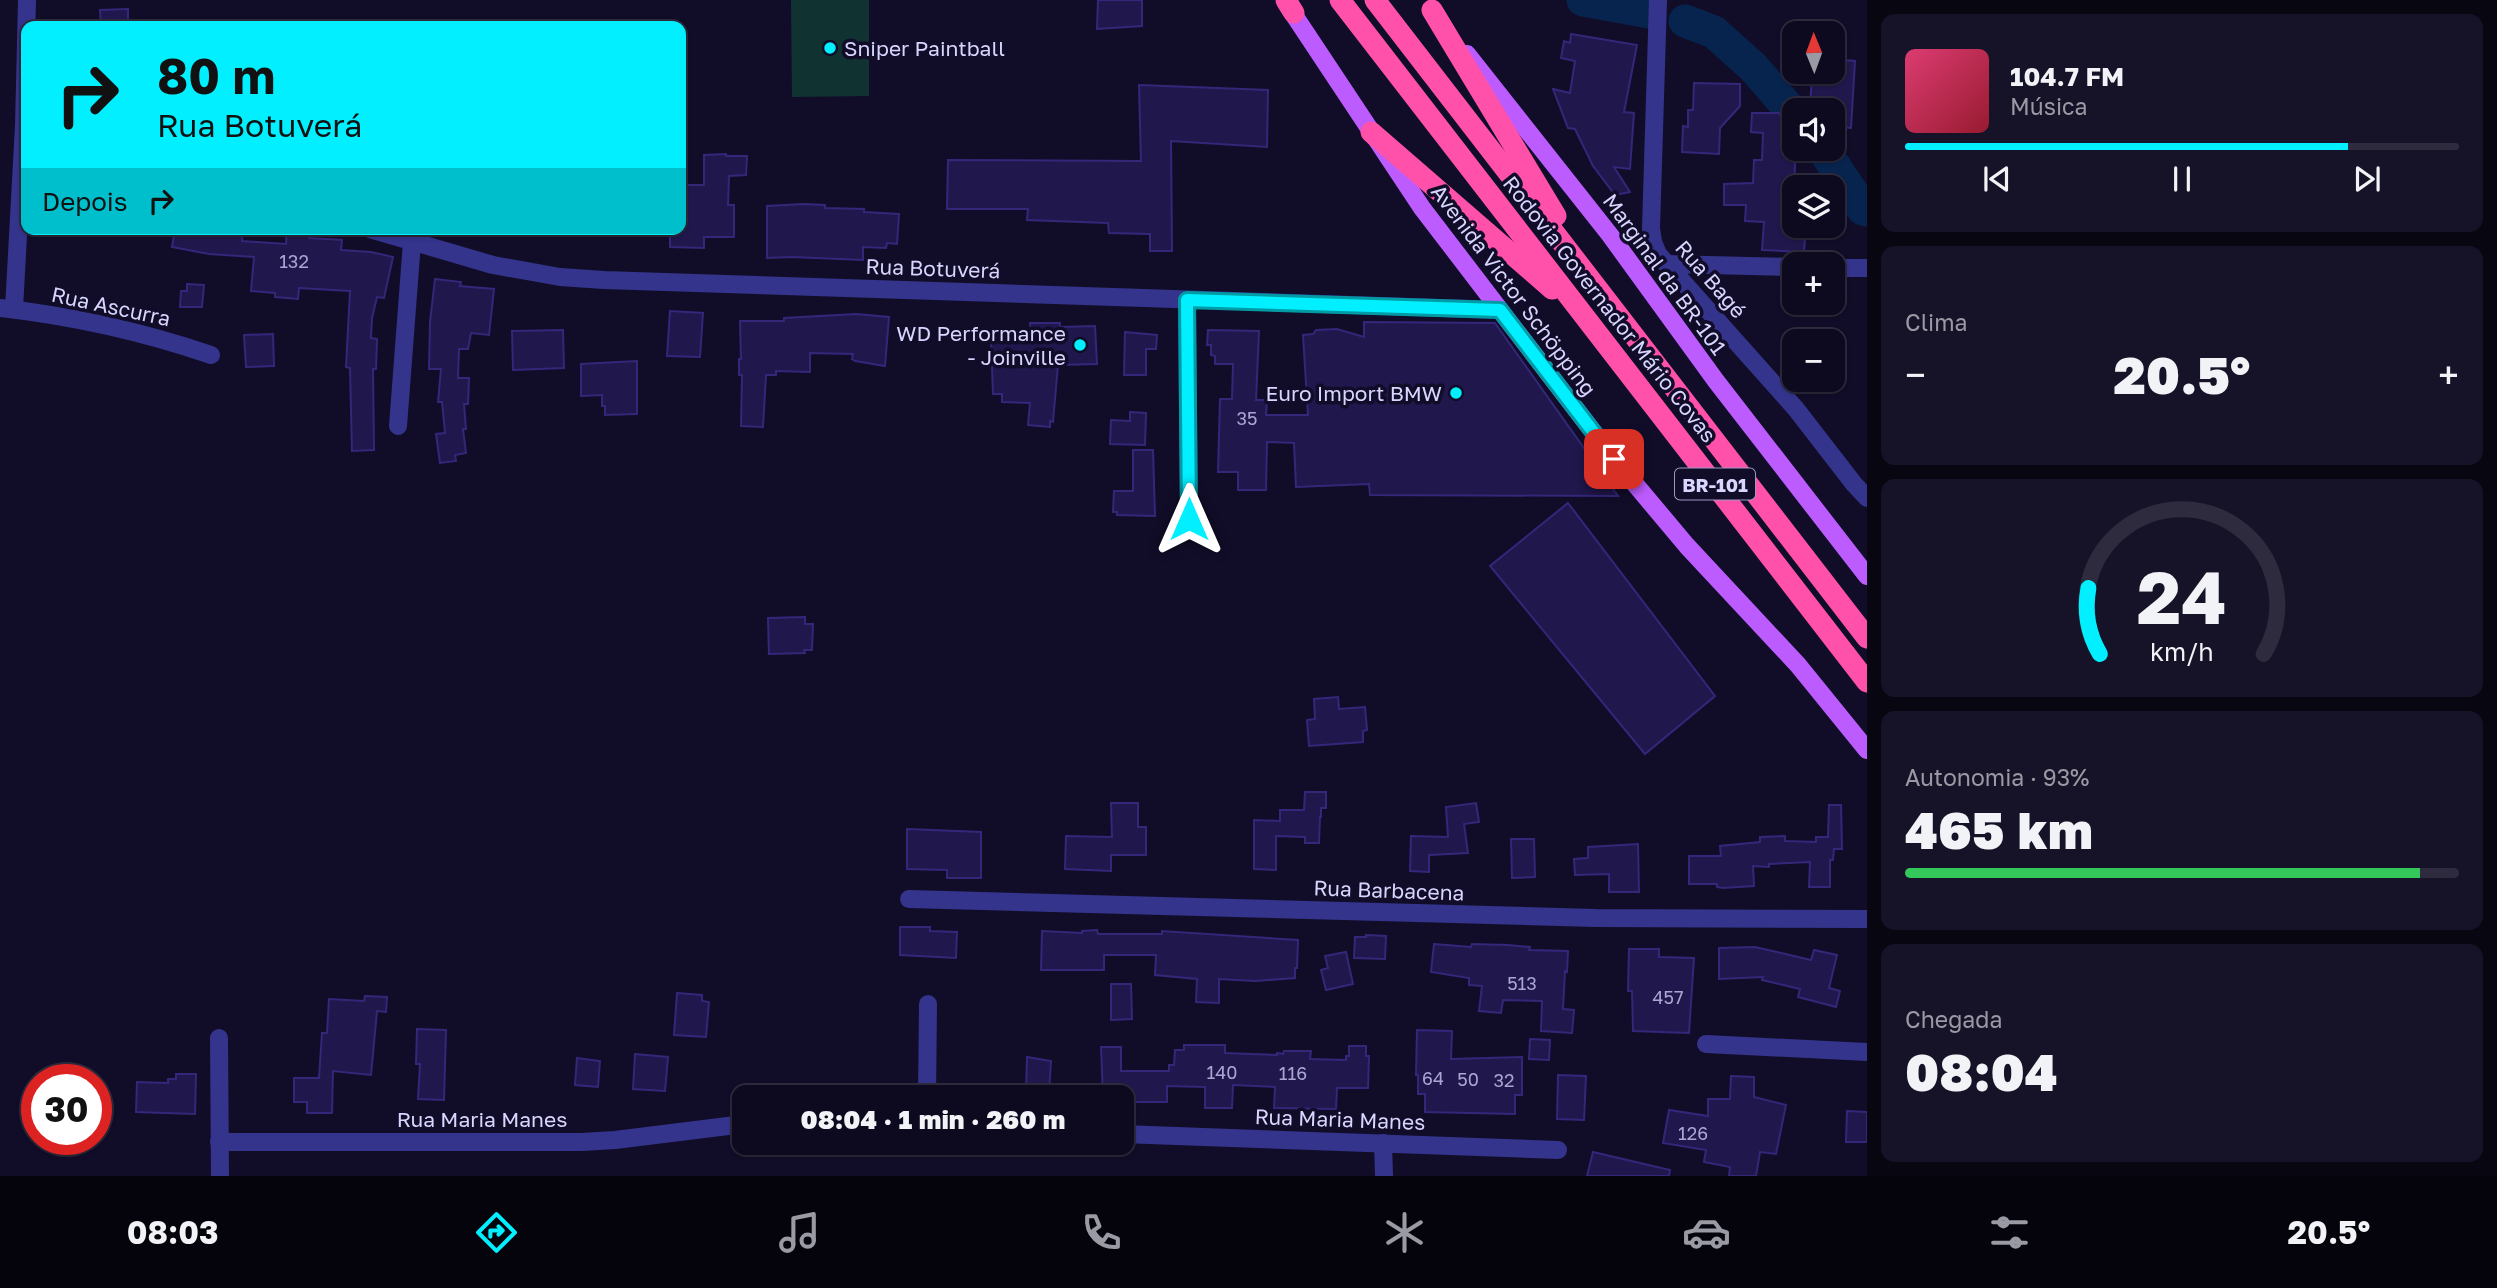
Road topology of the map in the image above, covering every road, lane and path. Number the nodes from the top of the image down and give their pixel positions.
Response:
1 (27, 0) edge
2 (1340, 0) edge
3 (1375, 0) edge
4 (1658, 0) edge
5 (1288, 4) edge
6 (1429, 5) edge
7 (27, 21) edge
8 (1371, 132) junction
9 (21, 167) edge
10 (389, 235) edge
11 (412, 242) junction
12 (1666, 264) junction
13 (1782, 267) edge
14 (1845, 268) edge
15 (1867, 268) edge
16 (1604, 296) junction
17 (1187, 300) junction
18 (7, 308) edge
19 (1500, 310) junction
20 (1589, 321) junction
21 (211, 355) dead end
22 (398, 426) dead end
23 (1867, 498) edge
24 (1189, 519) dead end
25 (1867, 576) edge
26 (1867, 638) edge
27 (1867, 682) edge
28 (1867, 750) edge
29 (909, 899) dead end
30 (1867, 919) edge
31 (928, 1004) dead end
32 (219, 1038) dead end
33 (1706, 1044) dead end
34 (1867, 1052) edge
35 (927, 1085) edge
36 (732, 1125) edge
37 (1134, 1134) edge
38 (219, 1143) junction
39 (1383, 1143) junction
40 (1558, 1150) dead end
41 (219, 1176) edge
42 (1384, 1176) edge

1 - 7 street
2 - 20 highway, Rodovia Governador Mário Covas / BR-101
3 - 16 highway, Rodovia Governador Mário Covas / BR-101
4 - 12 street, Rua Bagé
5 - 8 main road, Avenida Victor Schöpping
6 - 16 highway
6 - 25 main road, Marginal da BR-101
8 - 19 main road, Avenida Victor Schöpping
8 - 20 highway
9 - 18 street
10 - 11 street, Rua Botuverá
11 - 17 street, Rua Botuverá
11 - 22 street
12 - 13 street
12 - 23 street, Rua Bagé
14 - 15 street
16 - 26 highway, Rodovia Governador Mário Covas / BR-101
17 - 19 street, Rua Botuverá
17 - 24 street
18 - 21 street, Rua Ascurra
19 - 28 main road, Avenida Victor Schöpping
20 - 27 highway, Rodovia Governador Mário Covas / BR-101
29 - 30 street, Rua Barbacena
31 - 35 street
32 - 38 street
33 - 34 street
36 - 38 street, Rua Maria Manes
37 - 39 street, Rua Maria Manes
38 - 41 street
39 - 40 street, Rua Maria Manes
39 - 42 street

